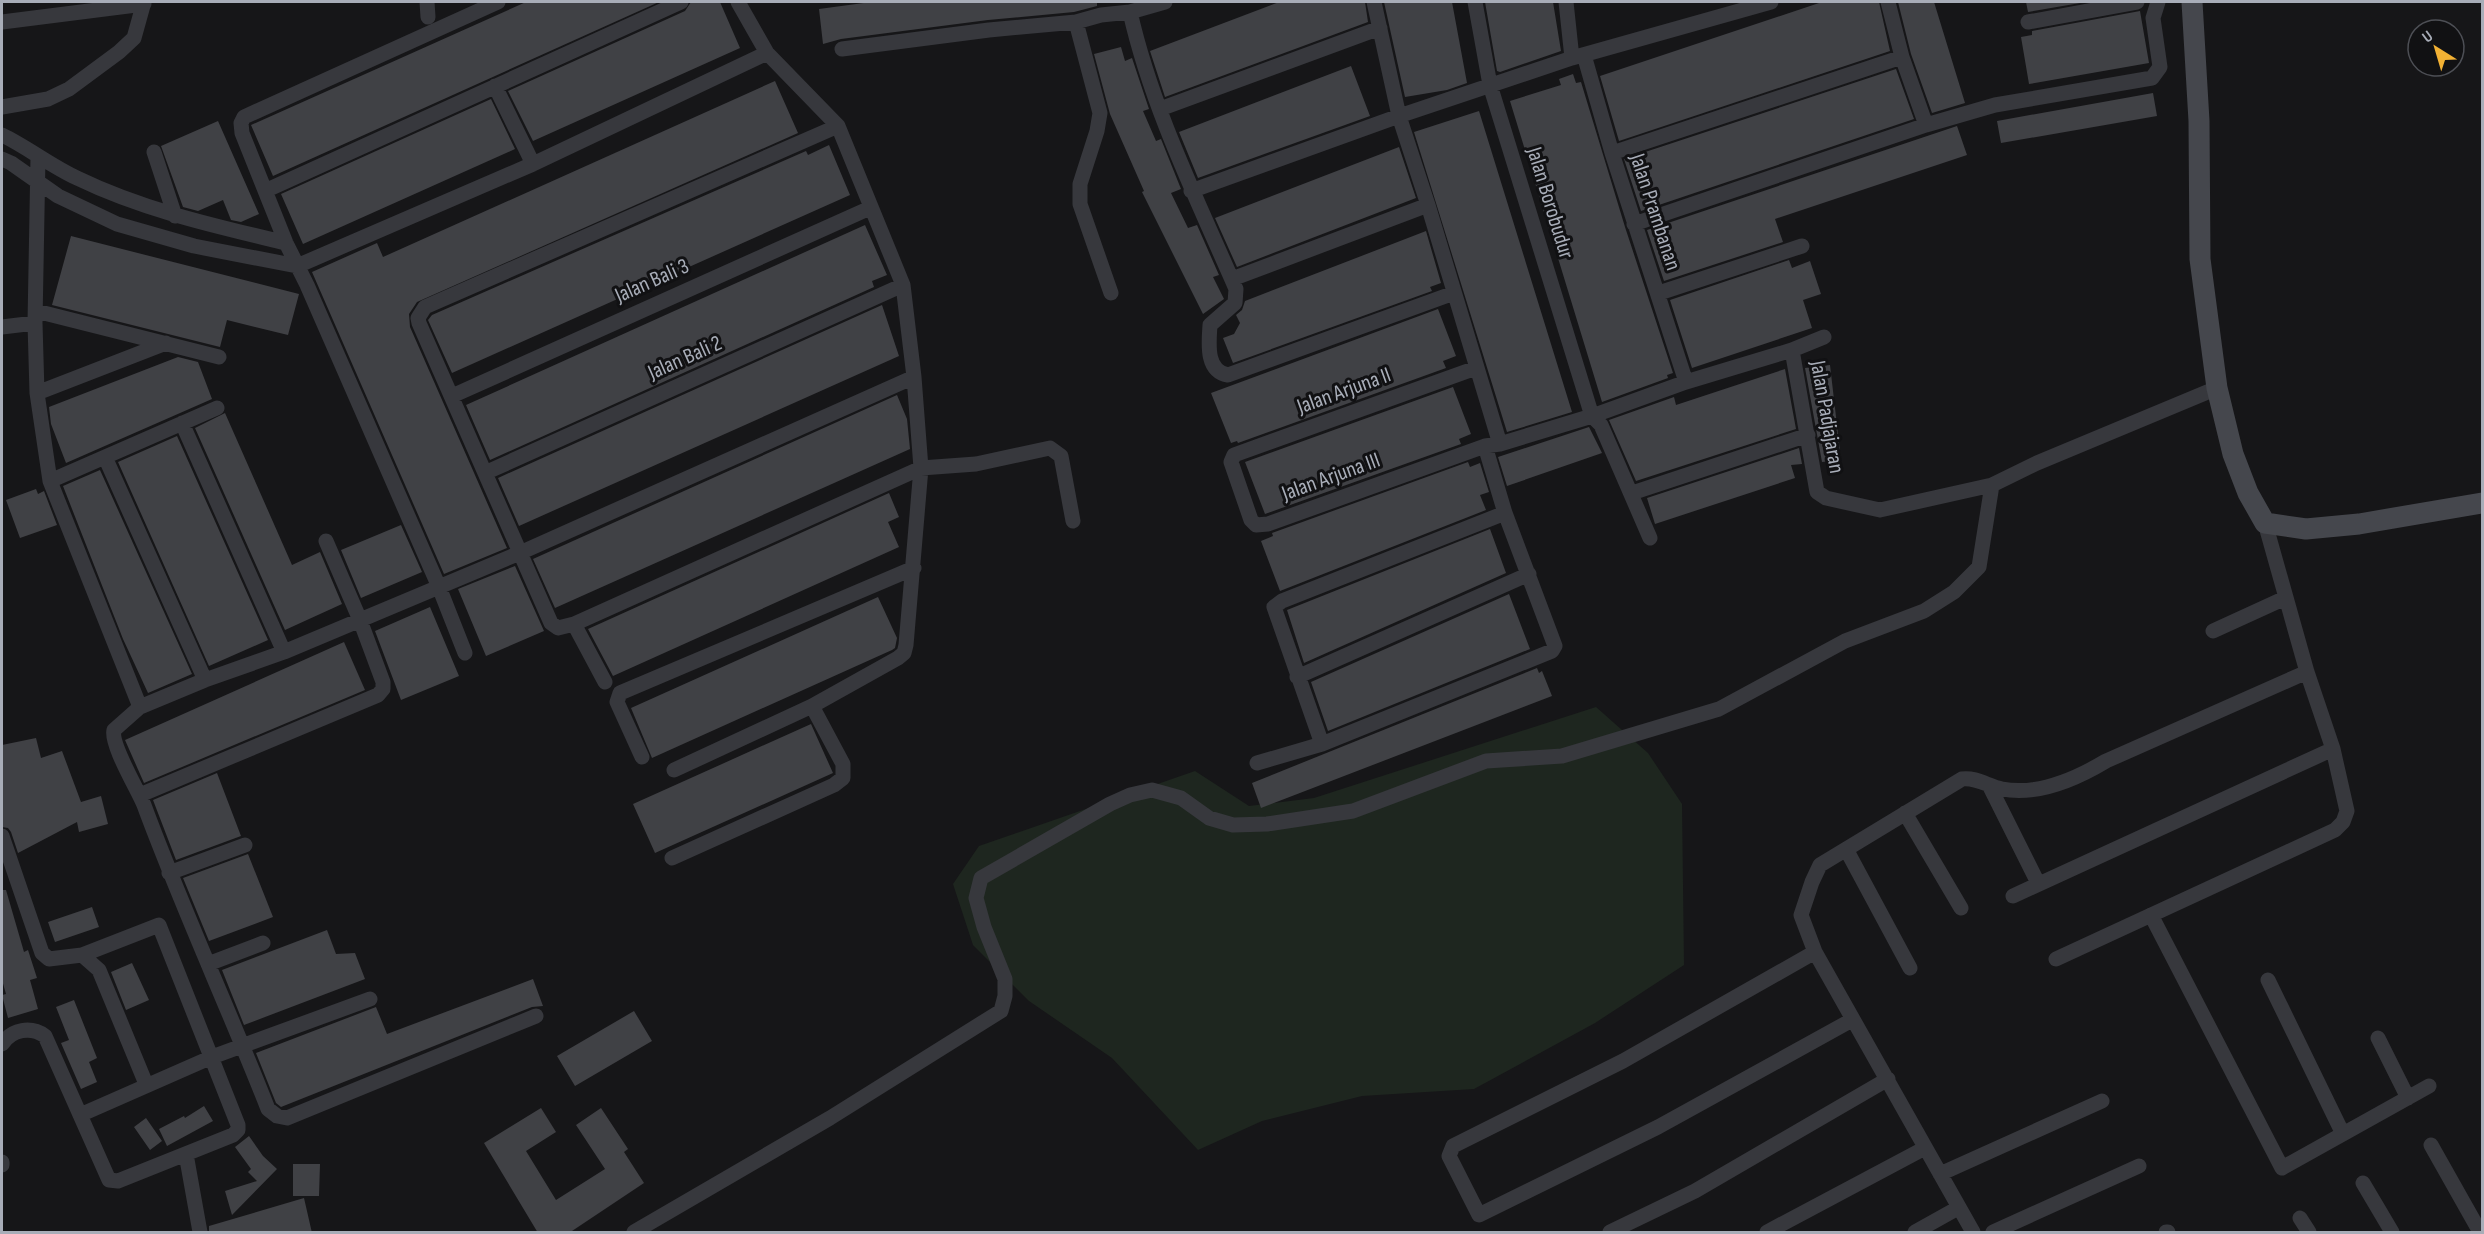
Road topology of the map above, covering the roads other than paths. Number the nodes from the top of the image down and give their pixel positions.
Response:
1 (427, 2) edge
2 (498, 2) edge
3 (681, 2) edge
4 (738, 2) edge
5 (1165, 2) edge
6 (1374, 2) edge
7 (1475, 2) edge
8 (1566, 2) edge
9 (1771, 2) edge
10 (1888, 2) edge
11 (2137, 2) edge
12 (2158, 2) edge
13 (2192, 2) edge
14 (144, 3) edge
15 (1100, 8) edge
16 (1130, 12) junction
17 (428, 17) dead end
18 (2, 22) edge
19 (1076, 22) junction
20 (2028, 22) dead end
21 (1380, 28) junction
22 (842, 49) dead end
23 (767, 53) junction
24 (1578, 57) junction
25 (1902, 57) junction
26 (1490, 85) junction
27 (495, 87) junction
28 (2, 107) edge
29 (1160, 109) junction
30 (1399, 116) junction
31 (1926, 125) junction
32 (838, 126) junction
33 (2, 135) edge
34 (154, 152) dead end
35 (1612, 153) junction
36 (38, 157) junction
37 (2, 159) edge
38 (533, 164) junction
39 (37, 183) junction
40 (267, 190) junction
41 (1191, 192) junction
42 (1428, 205) junction
43 (870, 208) junction
44 (175, 216) junction
45 (1634, 224) junction
46 (286, 243) junction
47 (1802, 246) dead end
48 (297, 266) junction
49 (1232, 279) junction
50 (903, 285) junction
51 (1111, 293) dead end
52 (1454, 293) junction
53 (1659, 293) junction
54 (36, 317) junction
55 (2, 327) edge
56 (1824, 337) dead end
57 (166, 343) junction
58 (1792, 350) junction
59 (219, 357) dead end
60 (1476, 368) junction
61 (914, 377) junction
62 (1686, 381) junction
63 (2217, 388) junction
64 (37, 393) junction
65 (452, 396) junction
66 (217, 408) dead end
67 (1592, 416) junction
68 (182, 423) junction
69 (1808, 435) junction
70 (1492, 445) junction
71 (105, 457) junction
72 (1231, 462) joint
73 (921, 468) junction
74 (487, 472) junction
75 (50, 481) junction
76 (1992, 485) junction
77 (1632, 493) junction
78 (2482, 503) edge
79 (1504, 513) junction
80 (1073, 521) dead end
81 (2265, 523) junction
82 (1650, 538) dead end
83 (326, 541) dead end
84 (522, 552) junction
85 (914, 568) junction
86 (1529, 574) junction
87 (439, 587) junction
88 (2285, 598) junction
89 (360, 620) junction
90 (574, 624) junction
91 (2213, 631) dead end
92 (284, 652) junction
93 (465, 652) dead end
94 (2307, 672) junction
95 (1297, 677) junction
96 (205, 680) junction
97 (605, 682) dead end
98 (812, 706) junction
99 (140, 707) junction
100 (1322, 744) junction
101 (2332, 749) junction
102 (642, 757) dead end
103 (1257, 763) dead end
104 (674, 770) dead end
105 (1989, 785) junction
106 (140, 795) junction
107 (1905, 813) junction
108 (2, 836) edge
109 (245, 845) dead end
110 (1846, 849) junction
111 (672, 858) dead end
112 (169, 873) junction
113 (2038, 883) junction
114 (2013, 896) dead end
115 (1961, 908) dead end
116 (2151, 915) junction
117 (263, 943) dead end
118 (1815, 952) junction
119 (82, 955) junction
120 (2056, 958) dead end
121 (208, 964) junction
122 (1910, 968) dead end
123 (2268, 980) dead end
124 (370, 999) dead end
125 (536, 1016) dead end
126 (1852, 1020) junction
127 (2378, 1038) dead end
128 (2, 1044) edge
129 (243, 1046) junction
130 (212, 1057) junction
131 (1888, 1079) junction
132 (146, 1084) junction
133 (2429, 1086) dead end
134 (2408, 1098) junction
135 (2102, 1101) dead end
136 (80, 1115) junction
137 (2343, 1134) junction
138 (2431, 1145) dead end
139 (1925, 1148) junction
140 (186, 1154) junction
141 (2139, 1166) dead end
142 (1940, 1174) junction
143 (2363, 1183) dead end
144 (1958, 1208) junction
145 (2300, 1218) dead end
146 (200, 1233) edge
147 (634, 1233) edge
148 (1610, 1233) edge
149 (1767, 1233) edge
150 (1916, 1233) edge
151 (1973, 1233) edge
152 (1994, 1233) edge
153 (2309, 1233) edge
154 (2392, 1233) edge
155 (2480, 1233) edge

1 - 17 street
2 - 40 street
3 - 27 street
4 - 23 street
5 - 16 street
6 - 21 street
7 - 26 street, Jalan Borobudur
8 - 24 street, Jalan Prambanan
9 - 24 street
10 - 25 street
11 - 20 street
12 - 31 street
13 - 63 street
14 - 18 street
14 - 28 street
15 - 16 street
15 - 19 street
16 - 29 street
19 - 22 street
19 - 51 street
21 - 29 street
21 - 30 street
23 - 32 street
23 - 38 street
24 - 26 street
24 - 35 street, Jalan Prambanan
25 - 31 street
25 - 35 street
26 - 30 street
26 - 67 street, Jalan Borobudur
27 - 38 street
27 - 40 street
29 - 41 street
30 - 41 street
30 - 42 street
31 - 45 street
32 - 43 street
32 - 65 street
33 - 36 street
34 - 44 street
35 - 45 street, Jalan Prambanan
36 - 39 street
36 - 44 street
37 - 39 street
38 - 48 street
39 - 48 street
39 - 54 street
40 - 46 street
41 - 49 street
42 - 49 street
42 - 52 street
43 - 50 street
43 - 65 street, Jalan Bali 3
44 - 46 street
45 - 53 street, Jalan Prambanan
46 - 48 street
47 - 53 street
48 - 87 street
49 - 52 street
50 - 61 street
50 - 74 street, Jalan Bali 2
52 - 60 street
53 - 62 street, Jalan Prambanan
54 - 55 street
54 - 57 street
54 - 64 street
56 - 58 street
57 - 59 street
57 - 64 street
58 - 62 street
58 - 69 street, Jalan Padjajaran
60 - 70 street
60 - 72 street, Jalan Arjuna II
61 - 73 street
61 - 84 street
62 - 67 street
63 - 76 street, Jalan Padjajaran
63 - 81 street
64 - 75 street
65 - 74 street
66 - 68 street
67 - 70 street
67 - 77 street, Jalan Borobudur
68 - 71 street
68 - 92 street
69 - 76 street, Jalan Padjajaran
69 - 77 street
70 - 72 street, Jalan Arjuna III
70 - 79 street
71 - 75 street
71 - 96 street
73 - 80 street
73 - 85 street
73 - 90 street
74 - 84 street
75 - 99 street
76 - 147 street
77 - 82 street, Jalan Borobudur
78 - 81 street
79 - 86 street
79 - 95 street
81 - 88 street
83 - 89 street
84 - 87 street
84 - 90 street
85 - 98 street
85 - 102 street
86 - 95 street
86 - 100 street
87 - 89 street
87 - 93 street
88 - 91 street
88 - 94 street
89 - 92 street
89 - 106 street
90 - 97 street
92 - 96 street
94 - 101 street
94 - 105 street
95 - 100 street
96 - 99 street
98 - 104 street
98 - 111 street
99 - 106 street
100 - 103 street
101 - 113 street
101 - 116 street
105 - 107 street
105 - 113 street
106 - 112 street
107 - 110 street
107 - 115 street
108 - 119 street
109 - 112 street
110 - 118 street
110 - 122 street
112 - 121 street
113 - 114 street
116 - 120 street
116 - 137 street
117 - 121 street
118 - 126 street
118 - 126 street
119 - 130 street
119 - 132 street
121 - 129 street
123 - 137 street
124 - 129 street
125 - 129 street
126 - 131 street
127 - 134 street
128 - 136 street
129 - 130 street
130 - 132 street
130 - 140 street
131 - 139 street
131 - 148 street
132 - 136 street
133 - 134 street
134 - 137 street
135 - 142 street
136 - 140 street
138 - 155 street
139 - 142 street
139 - 149 street
140 - 146 street
141 - 152 street
142 - 144 street
143 - 154 street
144 - 150 street
144 - 151 street
145 - 153 street

